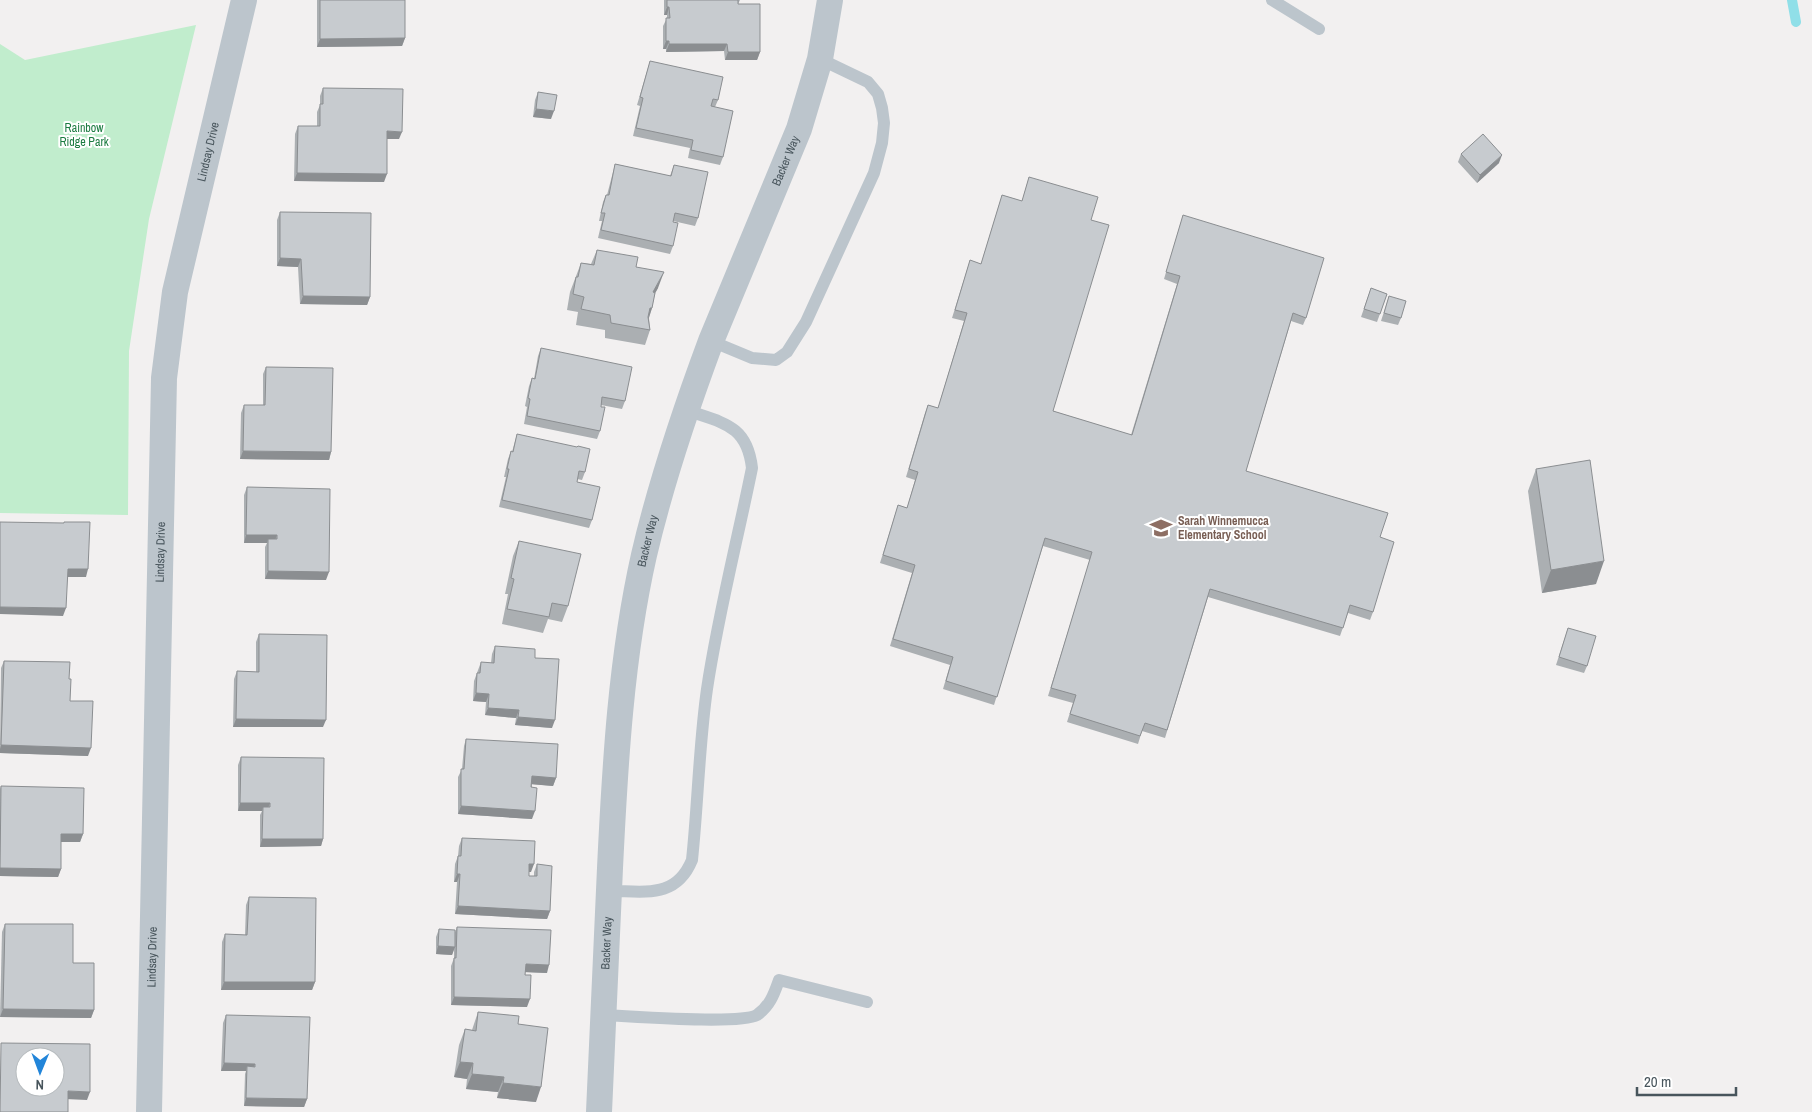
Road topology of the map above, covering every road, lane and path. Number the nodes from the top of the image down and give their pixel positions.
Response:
1 (244, 0) edge
2 (830, 0) edge
3 (1272, 0) edge
4 (1319, 29) dead end
5 (820, 59) junction
6 (711, 341) junction
7 (686, 410) junction
8 (609, 891) junction
9 (867, 1002) dead end
10 (604, 1015) junction
11 (149, 1112) edge
12 (599, 1112) edge

1 - 11 street, Lindsay Drive
2 - 5 street, Backer Way
3 - 4 lane
5 - 6 street, Backer Way
5 - 6 lane
6 - 7 street, Backer Way
7 - 8 street, Backer Way
7 - 8 lane
8 - 10 street, Backer Way
9 - 10 lane
10 - 12 street, Backer Way

